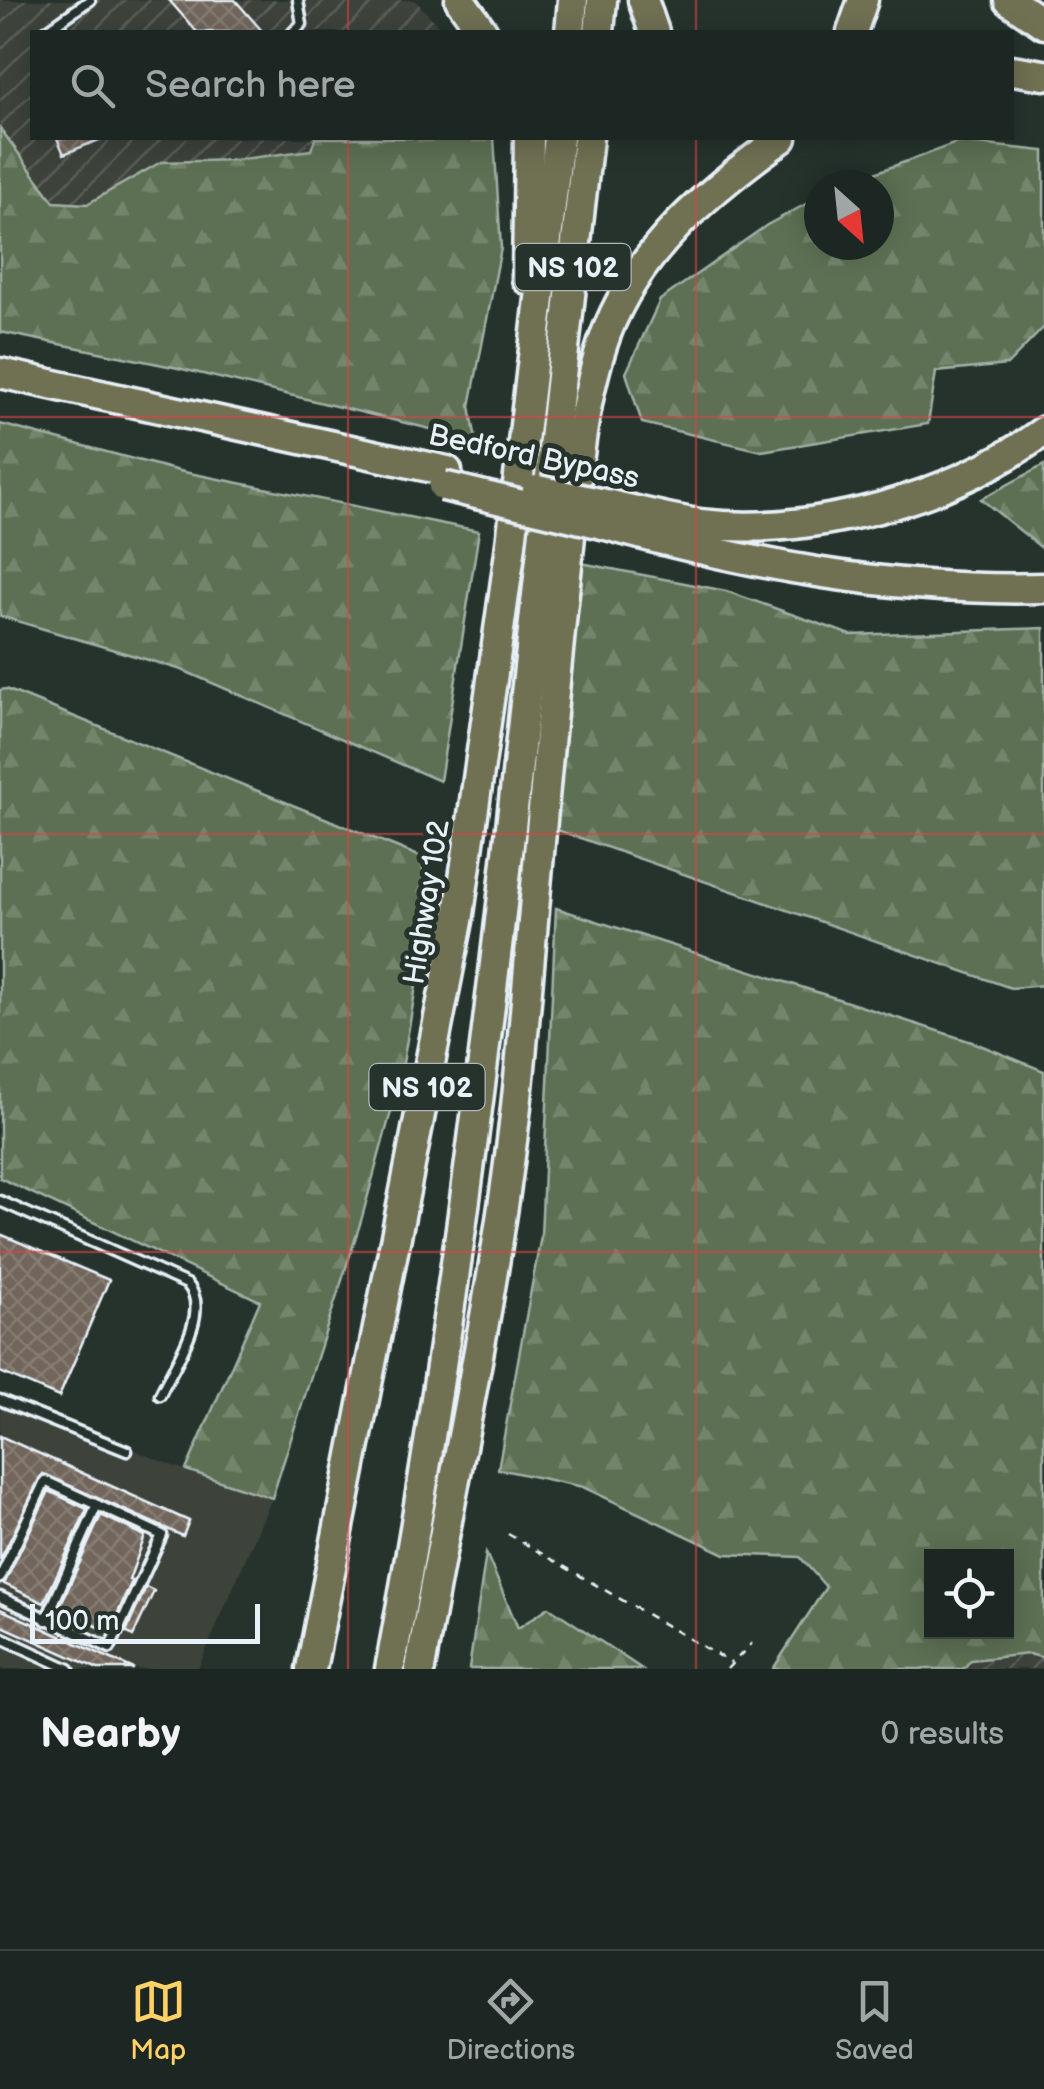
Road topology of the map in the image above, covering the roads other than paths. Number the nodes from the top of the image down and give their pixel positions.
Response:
1 (90, 0) edge
2 (298, 0) edge
3 (460, 0) edge
4 (572, 0) edge
5 (602, 0) edge
6 (643, 0) edge
7 (863, 0) edge
8 (1009, 0) edge
9 (1038, 8) edge
10 (49, 30) edge
11 (294, 30) edge
12 (481, 30) edge
13 (570, 30) edge
14 (599, 30) edge
15 (653, 30) edge
16 (853, 30) edge
17 (1014, 70) edge
18 (1044, 74) edge
19 (528, 140) edge
20 (560, 140) edge
21 (588, 140) edge
22 (779, 140) edge
23 (0, 373) edge
24 (0, 389) edge
25 (1044, 430) edge
26 (521, 465) junction
27 (445, 479) junction
28 (608, 515) junction
29 (1044, 588) edge
30 (520, 729) junction
31 (0, 1201) edge
32 (160, 1395) dead end
33 (0, 1400) edge
34 (463, 1436) junction
35 (127, 1451) dead end
36 (98, 1505) junction
37 (0, 1578) edge
38 (0, 1597) edge
39 (46, 1620) junction
40 (0, 1638) edge
41 (69, 1669) edge
42 (311, 1669) edge
43 (390, 1669) edge
44 (420, 1669) edge

1 - 10 lane
2 - 11 lane
3 - 12 highway
4 - 13 highway
5 - 14 highway
6 - 15 highway
7 - 16 highway
8 - 9 highway
17 - 18 highway
19 - 26 highway
20 - 26 highway, Highway 102 / NS 102
21 - 30 highway, NS 102
22 - 34 highway
23 - 27 highway, Bedford Bypass
24 - 27 highway, Bedford Bypass
25 - 28 highway, Bedford Bypass
26 - 42 highway, Highway 102 / NS 102
27 - 28 highway, Bedford Bypass, bridge
28 - 29 highway, Bedford Bypass
30 - 34 highway
30 - 43 highway, NS 102
31 - 32 lane
33 - 35 lane
34 - 44 highway
36 - 37 lane
36 - 39 lane
36 - 39 lane
38 - 39 lane
40 - 41 lane

